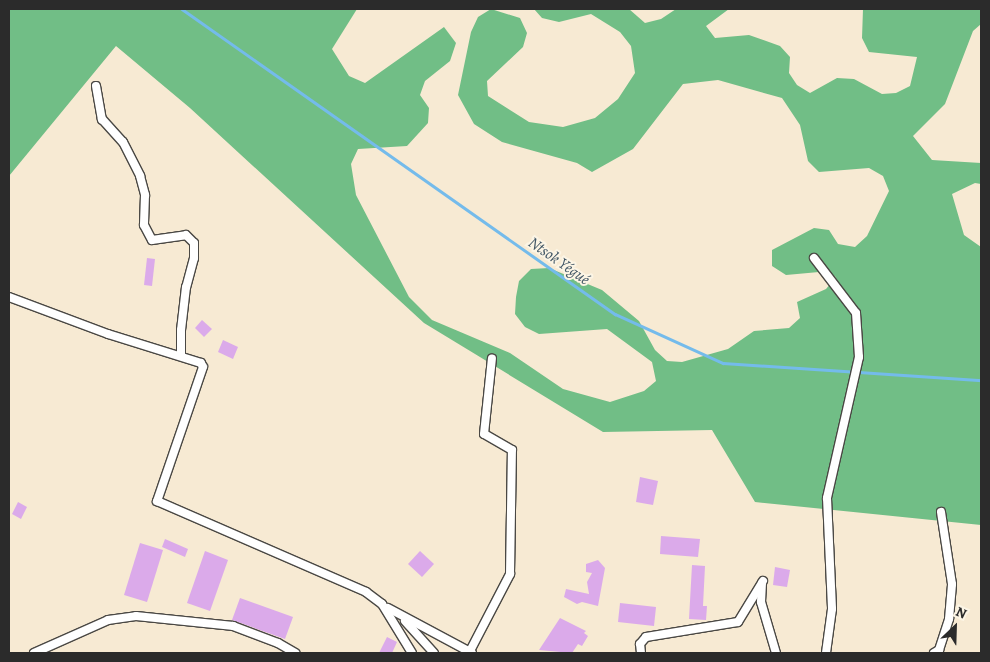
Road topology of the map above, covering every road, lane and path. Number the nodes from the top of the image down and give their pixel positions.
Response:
1 (96, 86) dead end
2 (814, 258) dead end
3 (9, 297) edge
4 (181, 355) junction
5 (492, 358) dead end
6 (941, 512) dead end
7 (382, 604) junction
8 (402, 617) junction
9 (472, 652) edge
10 (34, 653) edge
11 (294, 653) edge
12 (412, 653) edge
13 (434, 653) edge
14 (641, 653) edge
15 (776, 653) edge
16 (826, 653) edge
17 (934, 653) edge

1 - 4 street
2 - 16 street
3 - 4 street
4 - 7 street
5 - 9 street
6 - 17 street
7 - 8 street
7 - 12 street
8 - 9 street
8 - 13 street
10 - 11 street
14 - 15 street

